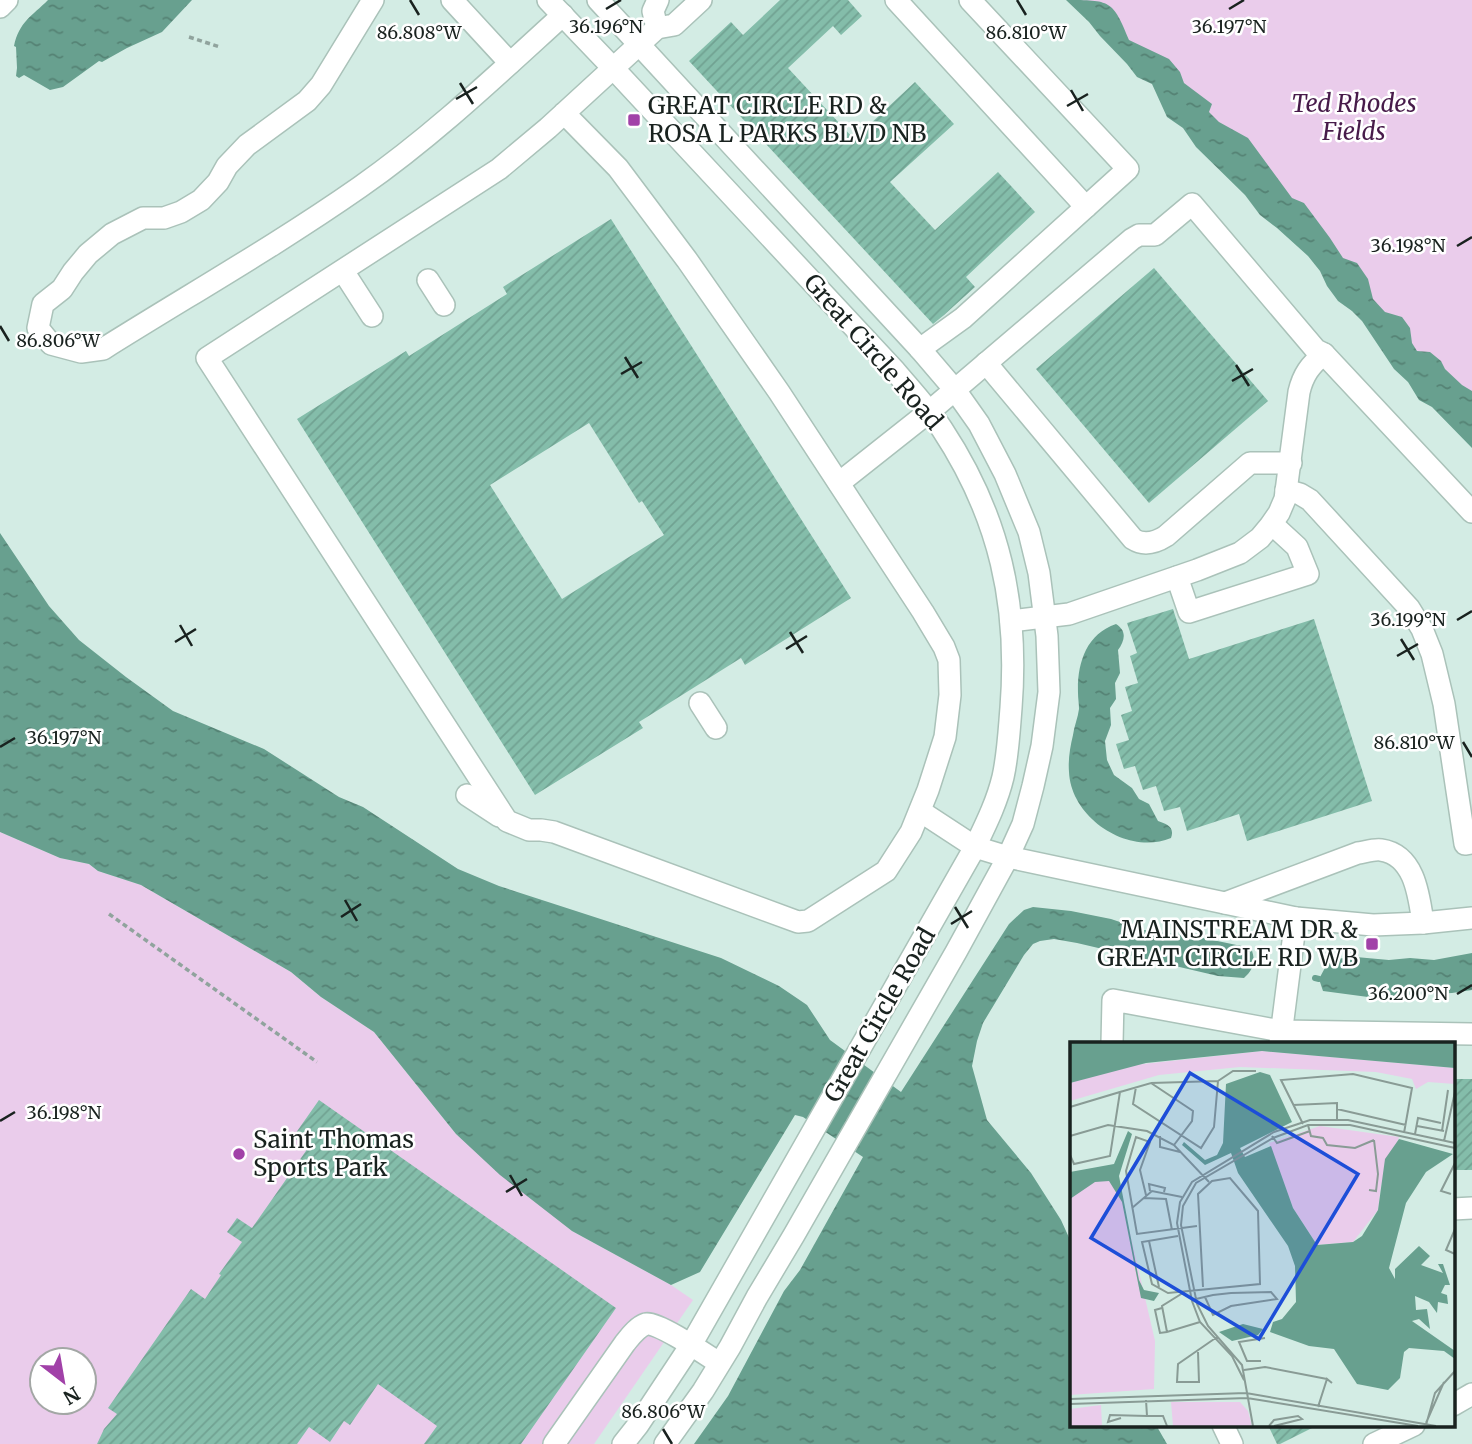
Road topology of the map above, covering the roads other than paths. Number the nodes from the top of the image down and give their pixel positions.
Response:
1 (7, 0) edge
2 (373, 0) edge
3 (452, 0) edge
4 (598, 0) edge
5 (658, 0) edge
6 (701, 0) edge
7 (896, 0) edge
8 (970, 0) edge
9 (0, 6) edge
10 (556, 8) edge
11 (657, 28) junction
12 (638, 45) junction
13 (510, 63) junction
14 (613, 68) junction
15 (564, 113) junction
16 (1086, 207) junction
17 (343, 271) junction
18 (428, 280) dead end
19 (444, 304) dead end
20 (372, 316) dead end
21 (920, 349) junction
22 (1324, 354) junction
23 (986, 363) junction
24 (955, 390) junction
25 (930, 411) junction
26 (1291, 463) junction
27 (839, 483) junction
28 (1286, 490) junction
29 (1472, 512) edge
30 (1272, 524) junction
31 (1177, 577) junction
32 (1045, 617) junction
33 (1011, 621) junction
34 (700, 703) dead end
35 (716, 728) dead end
36 (467, 795) dead end
37 (920, 811) junction
38 (507, 821) junction
39 (1472, 843) edge
40 (975, 847) junction
41 (1008, 857) junction
42 (1224, 903) junction
43 (1296, 918) junction
44 (1472, 918) edge
45 (1423, 923) junction
46 (1472, 1034) edge
47 (1280, 1037) edge
48 (1112, 1042) edge
49 (1472, 1208) edge
50 (1454, 1209) edge
51 (691, 1345) junction
52 (719, 1363) junction
53 (1472, 1394) edge
54 (1454, 1404) edge
55 (1223, 1426) edge
56 (1412, 1426) edge
57 (554, 1444) edge
58 (622, 1444) edge
59 (665, 1444) edge
60 (1232, 1444) edge
61 (1374, 1444) edge

1 - 9 street
2 - 13 street
3 - 13 street
4 - 12 street, Great Circle Road
5 - 11 street
6 - 11 street
7 - 16 street
8 - 16 street
10 - 13 street
10 - 14 street, Great Circle Road
11 - 12 street
12 - 14 street
12 - 21 street, Great Circle Road
14 - 15 street
14 - 25 street, Great Circle Road
15 - 17 street
15 - 27 street
16 - 21 street
17 - 20 street
17 - 38 street
18 - 19 street
21 - 24 street, Great Circle Road
22 - 23 street
22 - 26 street
22 - 29 street
23 - 24 street
23 - 26 street
24 - 25 street
24 - 32 street, Great Circle Road
25 - 27 street
25 - 33 street, Great Circle Road
26 - 28 street
27 - 37 street
28 - 30 street
28 - 39 street
30 - 31 street
30 - 31 street
31 - 32 street
32 - 33 street
32 - 41 street, Great Circle Road
33 - 40 street, Great Circle Road
34 - 35 street
36 - 38 street
37 - 38 street
37 - 40 street
40 - 41 street
40 - 51 street, Great Circle Road
41 - 42 street
41 - 52 street, Great Circle Road
42 - 43 street
42 - 45 street
43 - 45 street
43 - 47 street
44 - 45 street
46 - 47 street
47 - 48 street
49 - 50 street
51 - 52 street
51 - 57 street
51 - 58 street, Great Circle Road
52 - 59 street, Great Circle Road
53 - 54 street
55 - 60 street
56 - 61 street

